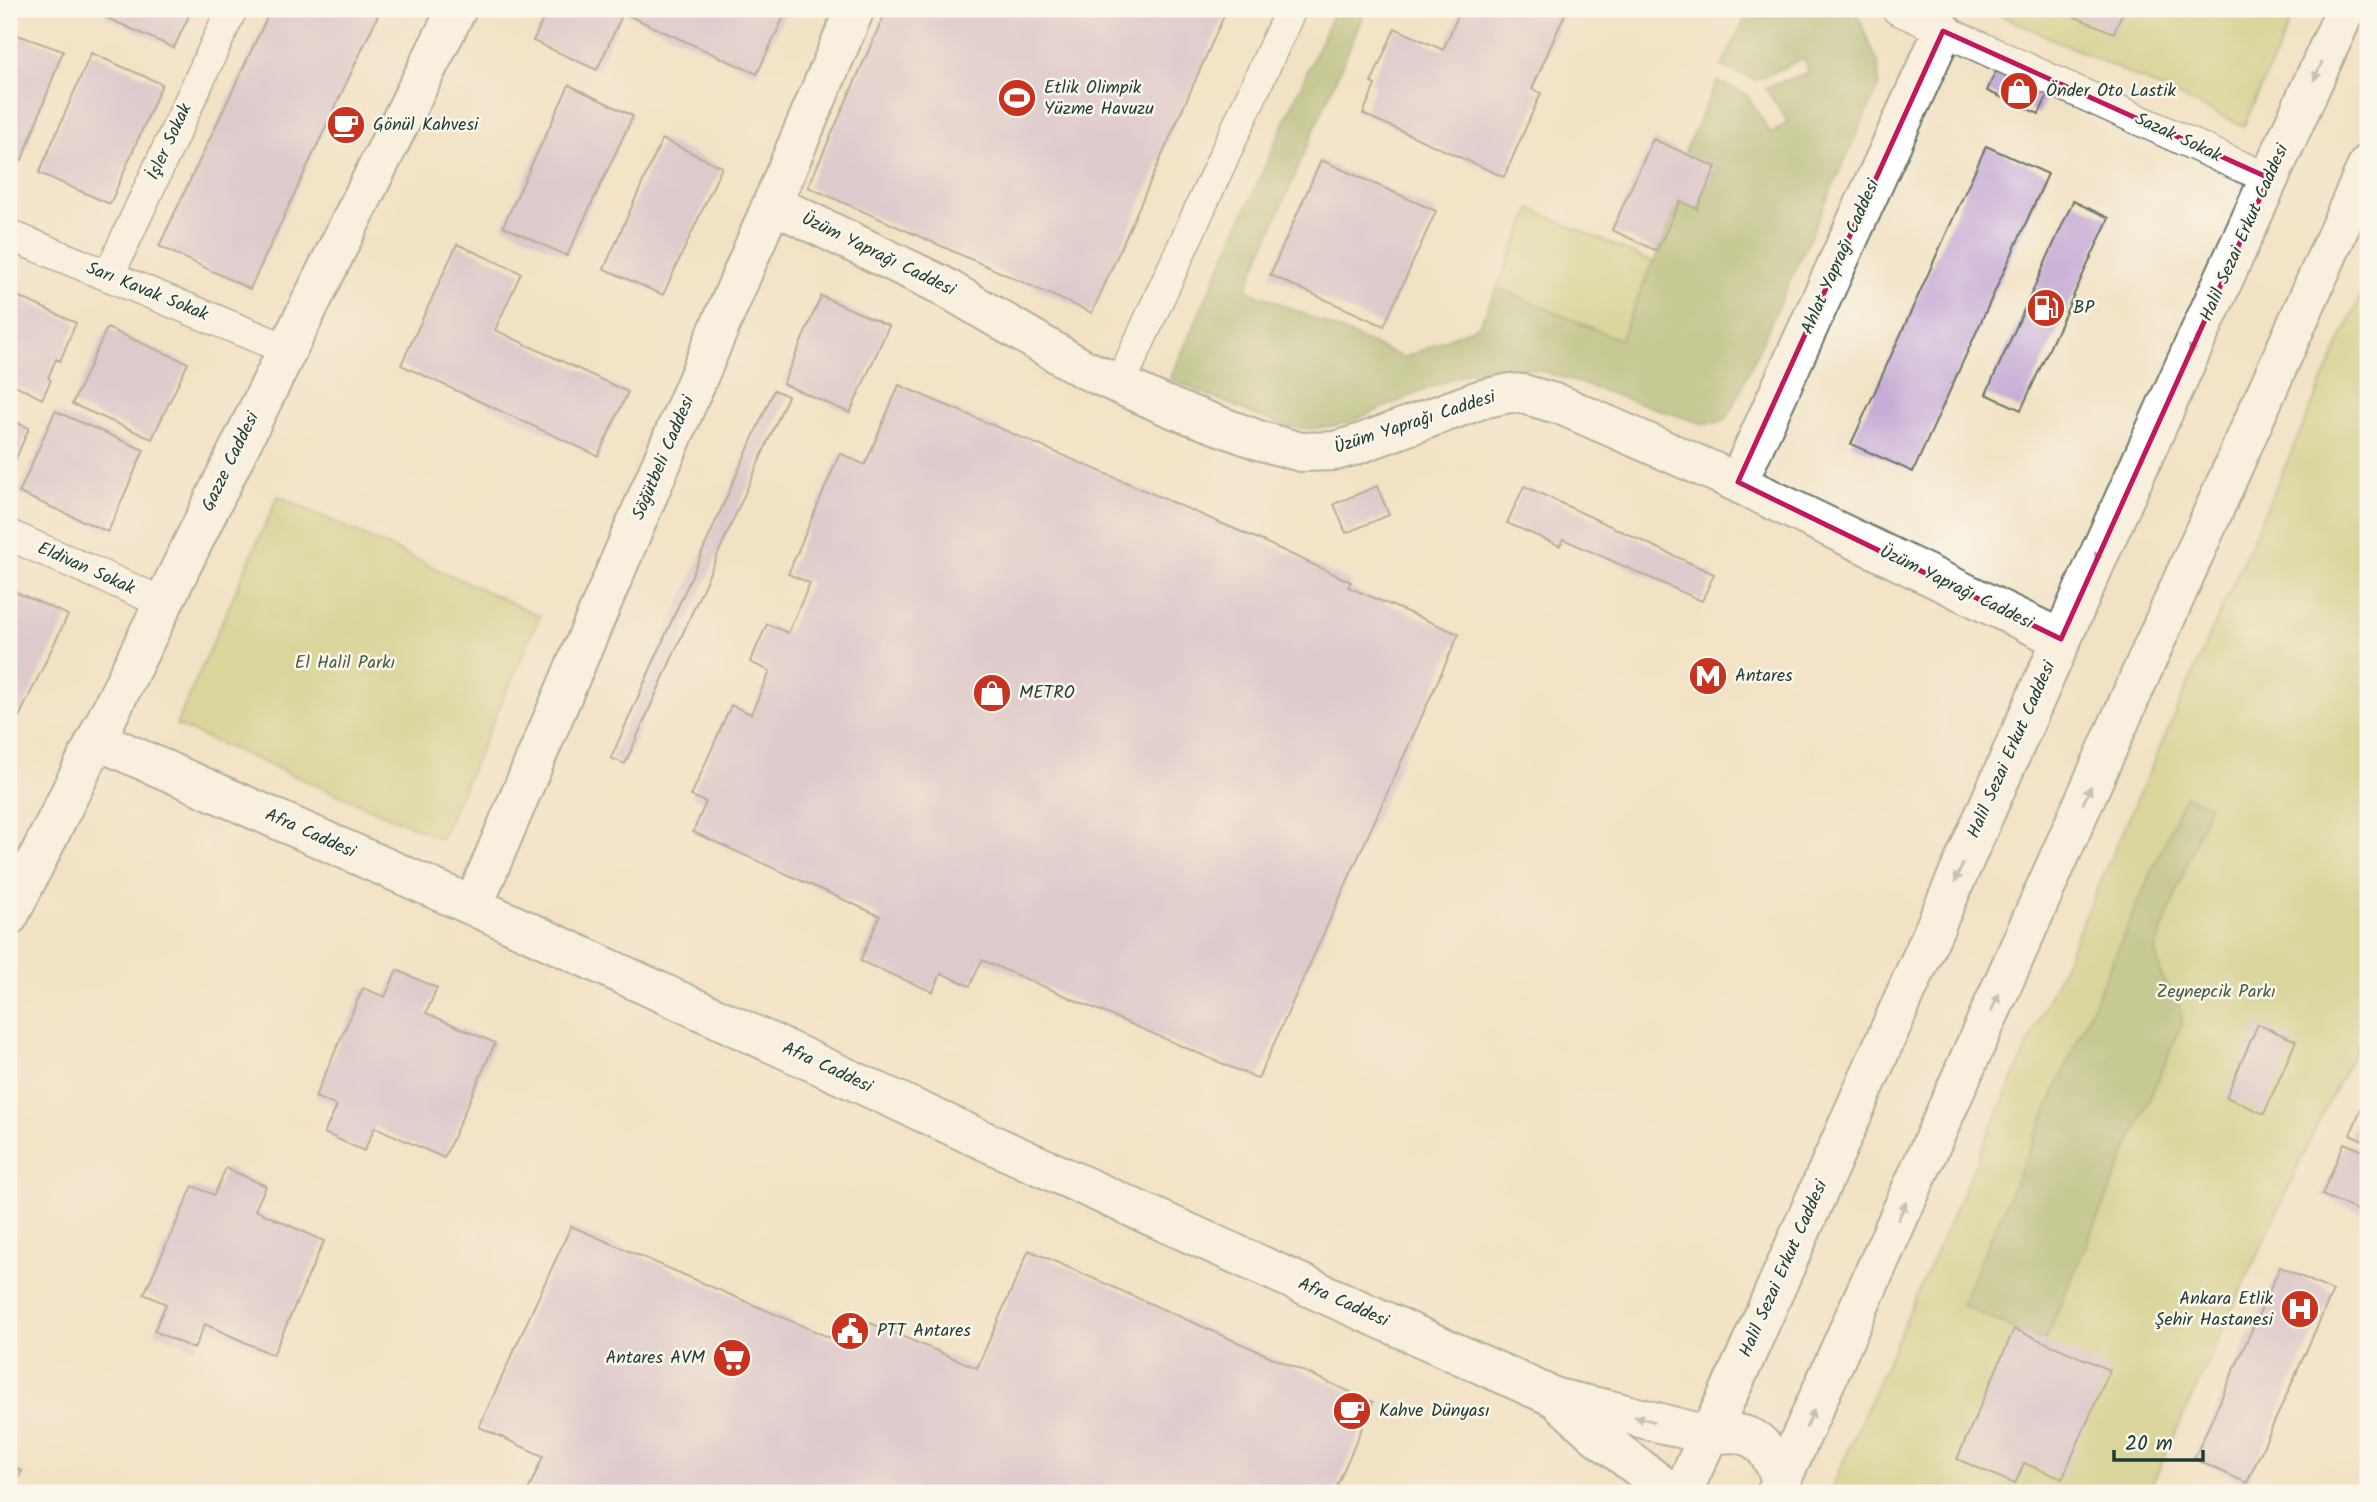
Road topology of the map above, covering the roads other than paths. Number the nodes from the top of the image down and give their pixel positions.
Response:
1 (232, 9) edge
2 (457, 9) edge
3 (855, 9) edge
4 (1291, 9) edge
5 (1897, 9) edge
6 (2346, 9) edge
7 (1943, 31) junction
8 (2368, 164) edge
9 (2269, 178) junction
10 (773, 204) junction
11 (9, 235) edge
12 (109, 275) junction
13 (286, 349) junction
14 (1119, 386) junction
15 (1738, 482) junction
16 (9, 534) edge
17 (164, 603) junction
18 (2061, 639) junction
19 (97, 740) junction
20 (473, 906) junction
21 (9, 916) edge
22 (1556, 1398) junction
23 (1710, 1436) junction
24 (1779, 1487) edge
25 (1672, 1493) edge
26 (1682, 1493) edge

1 - 12 street, İşler Sokak
2 - 13 street, Gazze Caddesi
3 - 10 street, Söğütbeli Caddesi
4 - 14 street
5 - 7 street, Sazak Sokak
6 -> 9 street, Halil Sezai Erkut Caddesi
7 - 9 street, Sazak Sokak
7 - 15 street, Ahlat Yaprağı Caddesi
24 -> 8 street
9 -> 18 street, Halil Sezai Erkut Caddesi
10 - 14 street, Üzüm Yaprağı Caddesi
10 - 20 street, Söğütbeli Caddesi
11 - 12 street, Sarı Kavak Sokak
12 - 13 street, Sarı Kavak Sokak
13 - 17 street, Gazze Caddesi
14 - 15 street, Üzüm Yaprağı Caddesi
15 - 18 street, Üzüm Yaprağı Caddesi
16 - 17 street, Eldivan Sokak
17 - 19 street, Gazze Caddesi
18 -> 23 street, Halil Sezai Erkut Caddesi
19 - 20 street, Afra Caddesi
19 - 21 street, Gazze Caddesi
20 - 22 street, Afra Caddesi
23 -> 22 street, Afra Caddesi
22 - 25 street, Afra Caddesi
23 - 24 street, Afra Caddesi
23 - 26 street, Halil Sezai Erkut Caddesi

